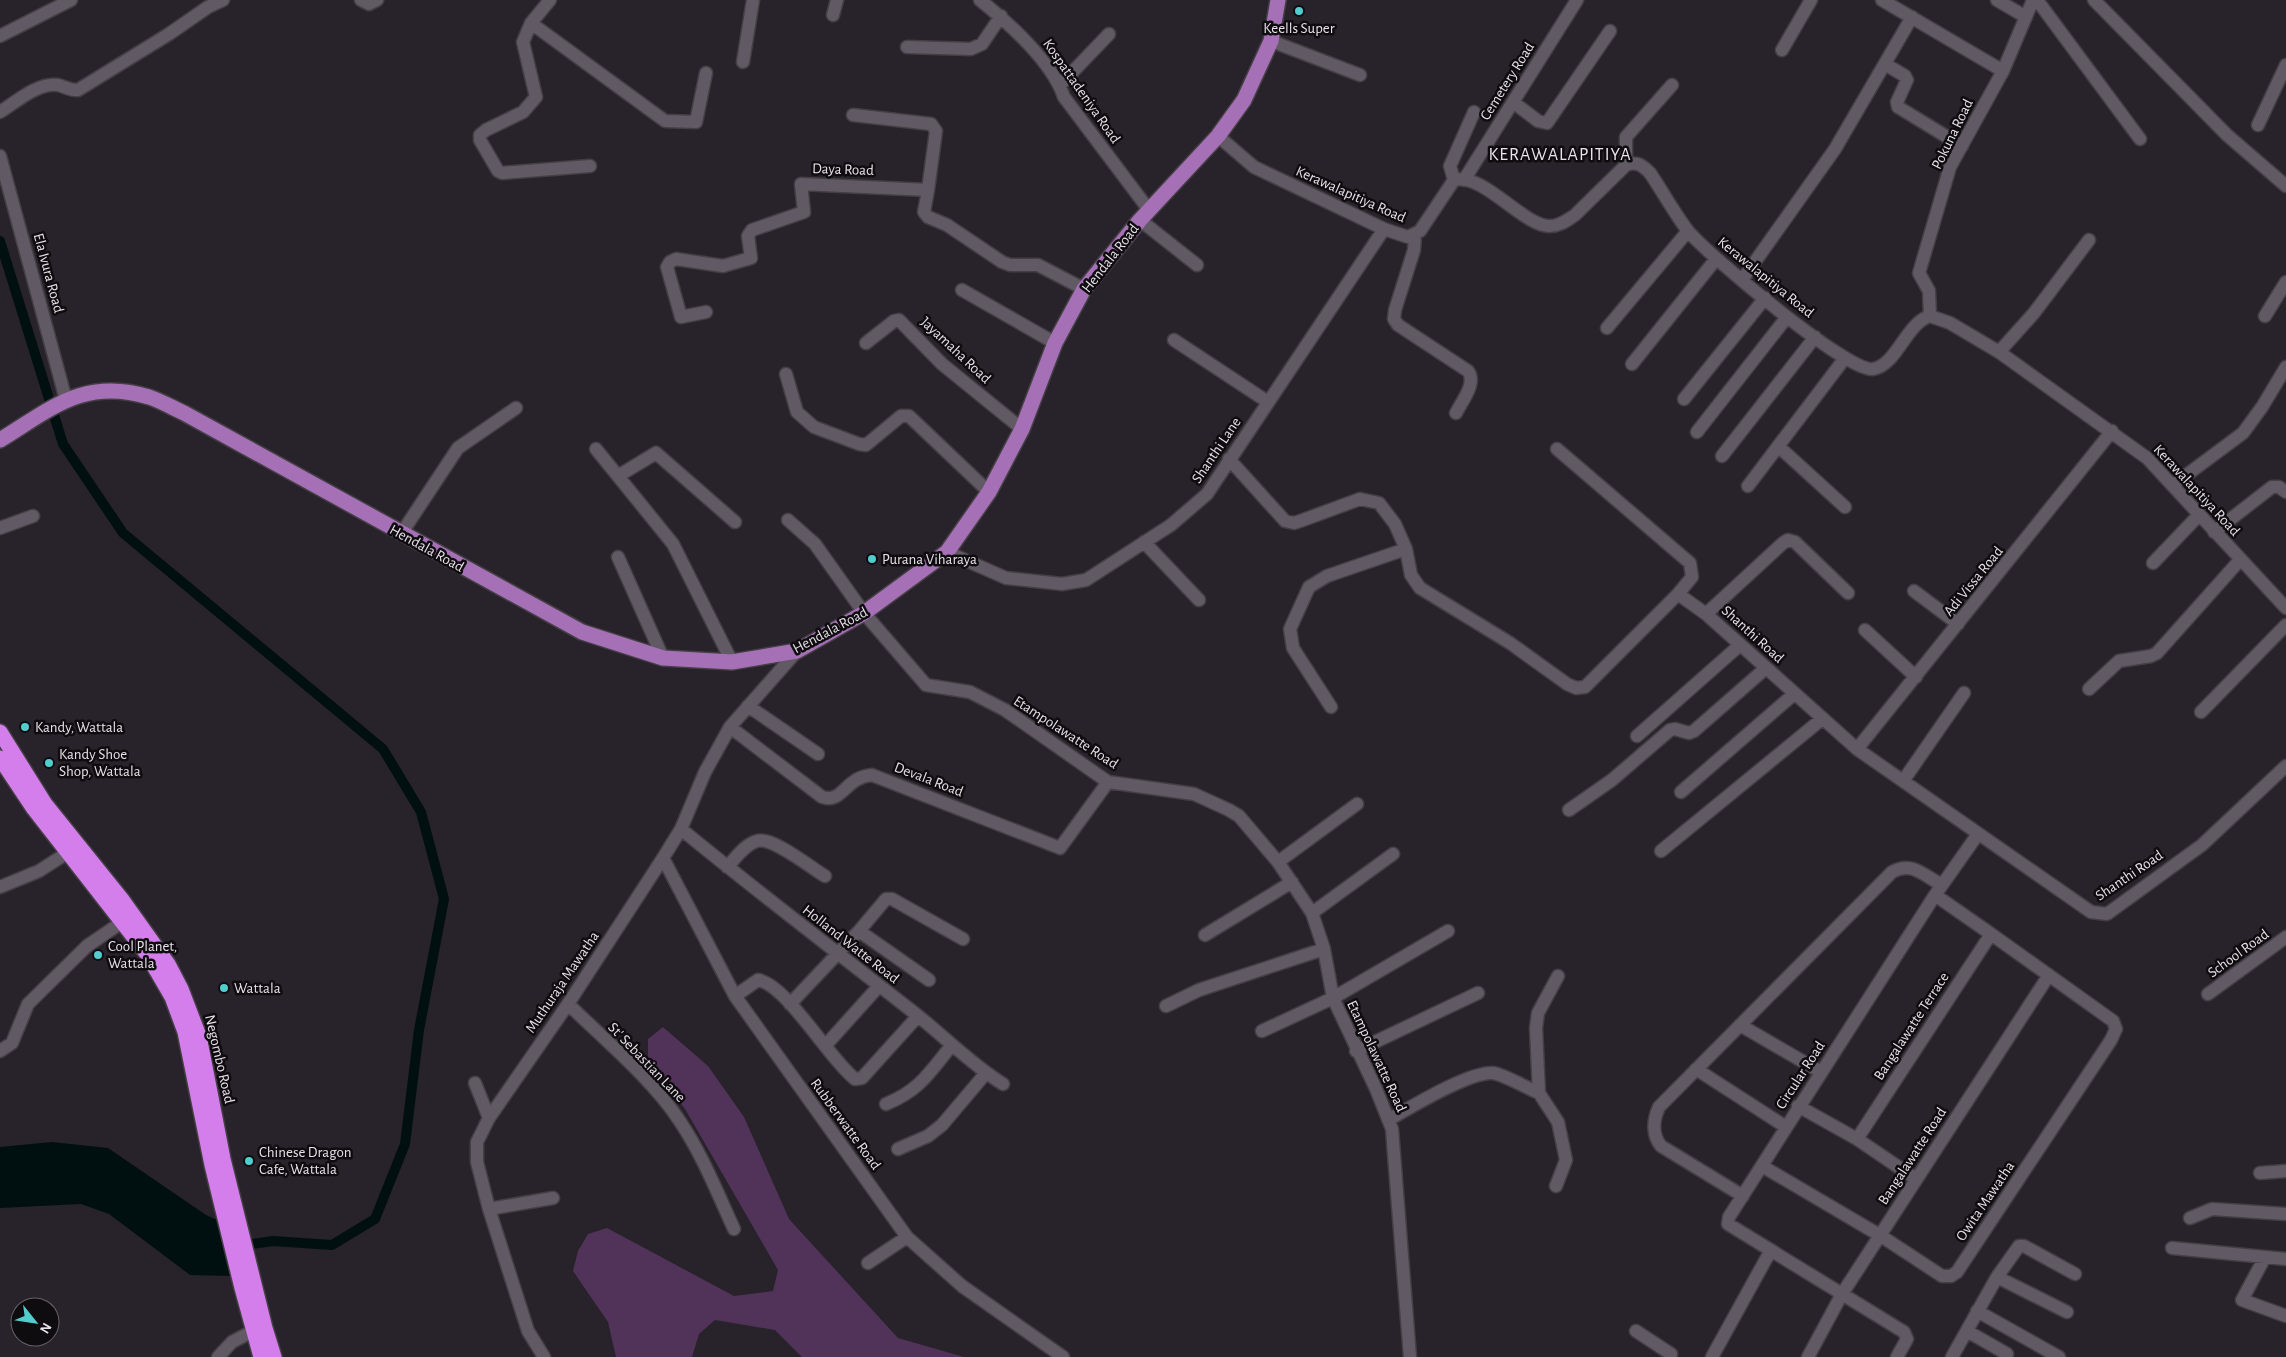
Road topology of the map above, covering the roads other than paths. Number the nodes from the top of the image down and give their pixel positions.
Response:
1 (71, 0) edge
2 (223, 0) edge
3 (361, 0) edge
4 (377, 0) edge
5 (550, 0) edge
6 (754, 0) edge
7 (837, 0) edge
8 (980, 0) edge
9 (1278, 0) edge
10 (1577, 0) edge
11 (1811, 0) edge
12 (1882, 0) edge
13 (1997, 0) edge
14 (2033, 0) edge
15 (2037, 0) edge
16 (2094, 0) edge
17 (833, 14) dead end
18 (1001, 16) junction
19 (1912, 17) junction
20 (2026, 17) junction
21 (530, 23) junction
22 (1610, 31) dead end
23 (1109, 34) dead end
24 (0, 36) edge
25 (1271, 41) junction
26 (907, 47) dead end
27 (1782, 50) dead end
28 (744, 62) dead end
29 (1885, 64) junction
30 (2286, 65) edge
31 (2003, 71) junction
32 (706, 73) dead end
33 (1360, 75) dead end
34 (1060, 85) junction
35 (1672, 85) dead end
36 (1513, 102) junction
37 (0, 112) edge
38 (1474, 112) dead end
39 (853, 116) dead end
40 (2258, 125) dead end
41 (1218, 136) junction
42 (2140, 139) dead end
43 (1962, 146) junction
44 (0, 156) edge
45 (590, 166) dead end
46 (1626, 166) junction
47 (1459, 180) junction
48 (2286, 186) edge
49 (928, 190) junction
50 (1144, 215) junction
51 (1384, 230) junction
52 (1688, 231) junction
53 (1415, 235) junction
54 (2089, 240) dead end
55 (1716, 259) junction
56 (1197, 265) dead end
57 (1742, 280) junction
58 (2286, 282) edge
59 (1084, 289) junction
60 (962, 290) dead end
61 (1765, 298) junction
62 (706, 312) dead end
63 (1930, 316) junction
64 (2265, 316) dead end
65 (1787, 317) junction
66 (1608, 328) dead end
67 (1815, 337) junction
68 (1174, 340) dead end
69 (866, 343) dead end
70 (1055, 343) junction
71 (1999, 352) junction
72 (1845, 358) junction
73 (1632, 364) dead end
74 (2286, 367) edge
75 (786, 374) dead end
76 (1684, 399) dead end
77 (63, 401) junction
78 (1268, 402) junction
79 (516, 408) dead end
80 (1456, 413) dead end
81 (1022, 429) junction
82 (1697, 432) dead end
83 (2112, 432) junction
84 (6, 437) edge
85 (1778, 446) junction
86 (596, 449) dead end
87 (1557, 449) dead end
88 (1722, 456) dead end
89 (1229, 460) junction
90 (618, 476) junction
91 (2173, 485) junction
92 (1748, 486) dead end
93 (988, 492) junction
94 (2286, 492) edge
95 (1845, 507) dead end
96 (2199, 515) junction
97 (33, 516) dead end
98 (788, 520) dead end
99 (734, 522) dead end
100 (0, 528) edge
101 (2214, 532) junction
102 (401, 534) junction
103 (1144, 542) junction
104 (1406, 549) junction
105 (948, 552) junction
106 (618, 558) dead end
107 (2240, 560) junction
108 (2153, 563) dead end
109 (1914, 591) dead end
110 (1678, 594) junction
111 (1848, 594) dead end
112 (1199, 600) dead end
113 (2286, 608) edge
114 (864, 613) junction
115 (1706, 614) junction
116 (1958, 624) junction
117 (2286, 625) edge
118 (1865, 630) dead end
119 (1740, 645) junction
120 (797, 652) junction
121 (663, 658) junction
122 (732, 662) junction
123 (1766, 668) junction
124 (1916, 677) junction
125 (2090, 689) dead end
126 (1964, 693) dead end
127 (1794, 694) junction
128 (748, 706) junction
129 (1331, 707) dead end
130 (2201, 712) dead end
131 (1822, 719) junction
132 (730, 727) junction
133 (0, 732) edge
134 (1637, 736) dead end
135 (1857, 749) junction
136 (818, 754) dead end
137 (0, 758) edge
138 (2286, 766) edge
139 (1903, 781) junction
140 (1108, 782) junction
141 (1681, 792) dead end
142 (1357, 804) dead end
143 (1570, 810) dead end
144 (681, 829) junction
145 (1978, 834) junction
146 (1661, 851) dead end
147 (67, 852) junction
148 (1393, 854) dead end
149 (664, 858) junction
150 (1278, 862) junction
151 (728, 867) junction
152 (826, 876) dead end
153 (1292, 882) junction
154 (0, 887) edge
155 (1938, 890) junction
156 (1312, 913) junction
157 (127, 918) junction
158 (860, 931) junction
159 (1448, 932) dead end
160 (1990, 934) junction
161 (1205, 935) dead end
162 (2286, 937) edge
163 (963, 939) dead end
164 (1324, 948) junction
165 (836, 954) junction
166 (1558, 976) dead end
167 (2049, 976) junction
168 (929, 980) dead end
169 (879, 986) junction
170 (1478, 993) dead end
171 (2208, 994) dead end
172 (735, 996) junction
173 (1333, 998) junction
174 (568, 1004) junction
175 (790, 1004) junction
176 (1166, 1006) dead end
177 (918, 1016) junction
178 (1740, 1025) junction
179 (1262, 1031) dead end
180 (952, 1045) junction
181 (825, 1046) junction
182 (0, 1051) edge
183 (1356, 1051) junction
184 (1696, 1069) junction
185 (1821, 1072) junction
186 (986, 1073) junction
187 (475, 1083) dead end
188 (1003, 1084) dead end
189 (1539, 1093) junction
190 (886, 1104) dead end
191 (1798, 1106) junction
192 (489, 1118) junction
193 (1390, 1119) junction
194 (1786, 1126) junction
195 (1857, 1139) junction
196 (898, 1149) dead end
197 (1762, 1166) junction
198 (2286, 1171) edge
199 (2260, 1173) dead end
200 (1916, 1179) junction
201 (1556, 1186) dead end
202 (1743, 1196) junction
203 (553, 1198) dead end
204 (489, 1209) junction
205 (2286, 1214) edge
206 (2190, 1218) dead end
207 (734, 1229) dead end
208 (1881, 1236) junction
209 (907, 1237) junction
210 (2172, 1248) dead end
211 (1771, 1250) junction
212 (2265, 1257) junction
213 (2286, 1260) edge
214 (868, 1263) dead end
215 (2075, 1274) dead end
216 (1997, 1276) junction
217 (248, 1287) junction
218 (1842, 1294) junction
219 (1977, 1311) junction
220 (2067, 1312) dead end
221 (2286, 1316) edge
222 (253, 1331) junction
223 (1636, 1331) dead end
224 (1967, 1331) junction
225 (2007, 1354) dead end
226 (1672, 1356) edge
227 (218, 1357) edge
228 (261, 1357) edge
229 (274, 1357) edge
230 (544, 1357) edge
231 (1063, 1357) edge
232 (1410, 1357) edge
233 (1712, 1357) edge
234 (1808, 1357) edge
235 (1897, 1357) edge
236 (1952, 1357) edge
237 (2059, 1357) edge

1 - 24 street
2 - 37 street
3 - 4 street
5 - 21 street
6 - 28 street
7 - 17 street
8 - 18 street, Kospattadeniya Road
9 - 25 main road, Hendala Road
10 - 36 street, Cemetery Road
11 - 27 street
12 - 19 street
13 - 20 street
14 - 20 street, Pokuna Road
15 - 42 street
16 - 48 street
18 - 26 street
18 - 34 street, Kospattadeniya Road
19 - 29 street
19 - 31 street
20 - 31 street, Pokuna Road
21 - 32 street
21 - 45 street
22 - 36 street
23 - 34 street
25 - 33 street
25 - 41 main road, Hendala Road
29 - 43 street
29 - 57 street
30 - 40 street
31 - 43 street, Pokuna Road
34 - 50 street, Kospattadeniya Road
35 - 46 street
36 - 47 street, Cemetery Road
38 - 47 street
39 - 49 street
41 - 50 main road, Hendala Road
41 - 51 street, Kerawalapitiya Road
43 - 63 street, Pokuna Road
44 - 77 street, Ela Ivura Road
46 - 47 street
46 - 52 street, Kerawalapitiya Road
47 - 53 street, Kerawalapitiya Road
49 - 59 street
49 - 62 street, Daya Road
50 - 56 street, Kospattadeniya Road
50 - 59 main road, Hendala Road
51 - 53 street, Kerawalapitiya Road
51 - 78 street, Shanthi Lane
52 - 55 street, Kerawalapitiya Road
52 - 66 street
53 - 80 street
54 - 71 street
55 - 57 street, Kerawalapitiya Road
55 - 73 street
57 - 61 street, Kerawalapitiya Road
58 - 64 street
59 - 70 main road, Hendala Road
60 - 70 street
61 - 65 street, Kerawalapitiya Road
61 - 76 street
63 - 71 street, Kerawalapitiya Road
63 - 72 street, Kerawalapitiya Road
65 - 67 street, Kerawalapitiya Road
65 - 82 street
67 - 72 street, Kerawalapitiya Road
67 - 88 street
68 - 78 street
69 - 81 street, Jayamaha Road
70 - 81 main road, Hendala Road
71 - 83 street, Kerawalapitiya Road
72 - 85 street
74 - 91 street
75 - 93 street
77 - 84 main road, Hendala Road
77 - 102 main road, Hendala Road
78 - 89 street, Shanthi Lane
79 - 102 street
81 - 93 main road, Hendala Road
83 - 91 street, Kerawalapitiya Road
83 - 116 street, Adi Vissa Road
85 - 92 street
85 - 95 street
86 - 90 street
87 - 110 street
89 - 103 street, Shanthi Lane
89 - 104 street
90 - 99 street
90 - 122 street
91 - 96 street, Kerawalapitiya Road
93 - 105 main road, Hendala Road
94 - 101 street
96 - 101 street, Kerawalapitiya Road
96 - 108 street
97 - 100 street
98 - 114 street, Etampolawatte Road
101 - 107 street, Kerawalapitiya Road
102 - 121 main road, Hendala Road
103 - 105 street, Shanthi Lane
103 - 112 street
104 - 110 street
104 - 129 street
105 - 114 main road, Hendala Road
106 - 121 street
107 - 113 street, Kerawalapitiya Road
107 - 125 street
109 - 116 street
110 - 115 street, Shanthi Road
111 - 115 street
114 - 120 main road, Hendala Road
114 - 140 street, Etampolawatte Road
115 - 119 street, Shanthi Road
116 - 124 street, Adi Vissa Road
117 - 130 street
118 - 124 street
119 - 123 street, Shanthi Road
119 - 134 street
120 - 122 main road, Hendala Road
120 - 128 street, Muthuraja Mawatha
121 - 122 main road, Hendala Road
123 - 127 street, Shanthi Road
123 - 143 street
124 - 135 street, Adi Vissa Road
126 - 139 street
127 - 131 street, Shanthi Road
127 - 141 street
128 - 132 street, Muthuraja Mawatha
128 - 136 street
131 - 135 street, Shanthi Road
131 - 146 street
132 - 140 street, Devala Road
132 - 144 street, Muthuraja Mawatha
133 - 157 highway, Negombo Road
135 - 139 street, Shanthi Road
137 - 147 highway, Negombo Road
138 - 145 street, Shanthi Road
139 - 145 street, Shanthi Road
140 - 150 street, Etampolawatte Road
142 - 150 street
144 - 149 street, Muthuraja Mawatha
144 - 151 street, Holland Watte Road
145 - 155 street, Circular Road
147 - 154 street
147 - 157 highway, Negombo Road
148 - 156 street
149 - 172 street, Rubberwatte Road
149 - 174 street, Muthuraja Mawatha
150 - 153 street, Etampolawatte Road
151 - 152 street
151 - 165 street, Holland Watte Road
153 - 156 street, Etampolawatte Road
153 - 161 street
155 - 160 street
155 - 178 street
155 - 185 street, Circular Road
156 - 164 street, Etampolawatte Road
157 - 182 street
157 - 217 highway, Negombo Road
158 - 163 street
158 - 165 street
158 - 168 street
159 - 173 street
160 - 167 street
160 - 195 street, Bangalawatte Terrace
162 - 171 street, School Road
164 - 173 street, Etampolawatte Road
164 - 176 street
165 - 169 street, Holland Watte Road
165 - 175 street
166 - 189 street
167 - 200 street, Bangalawatte Road
167 - 208 street, Owita Mawatha
169 - 177 street, Holland Watte Road
169 - 181 street
170 - 183 street
172 - 175 street
172 - 209 street, Rubberwatte Road
173 - 179 street
173 - 183 street, Etampolawatte Road
174 - 192 street, Muthuraja Mawatha
174 - 207 street, St' Sebastian Lane
175 - 181 street
177 - 180 street, Holland Watte Road
177 - 181 street
178 - 184 street
178 - 185 street
180 - 186 street, Holland Watte Road
180 - 190 street
183 - 193 street, Etampolawatte Road
184 - 194 street
184 - 202 street
185 - 191 street, Circular Road
186 - 188 street, Holland Watte Road
186 - 196 street
187 - 192 street
189 - 193 street
189 - 201 street
191 - 194 street, Circular Road
191 - 195 street
192 - 204 street, Muthuraja Mawatha
193 - 232 street, Etampolawatte Road
194 - 197 street, Circular Road
195 - 200 street
197 - 202 street, Circular Road
197 - 208 street, Owita Mawatha
198 - 199 street
200 - 208 street, Bangalawatte Road
202 - 211 street, Circular Road
203 - 204 street
204 - 230 street, Muthuraja Mawatha
205 - 206 street
208 - 218 street, Bangalawatte Road
209 - 214 street
209 - 231 street, Rubberwatte Road
210 - 212 street
211 - 218 street, Circular Road
211 - 233 street
212 - 213 street
212 - 221 street
215 - 216 street
216 - 219 street
216 - 220 street
217 - 222 highway, Negombo Road
217 - 229 highway, Negombo Road
218 - 234 street, Bangalawatte Road
218 - 235 street, Circular Road
219 - 224 street
219 - 237 street
222 - 227 street
222 - 228 highway, Negombo Road
223 - 226 street
224 - 225 street
224 - 236 street

